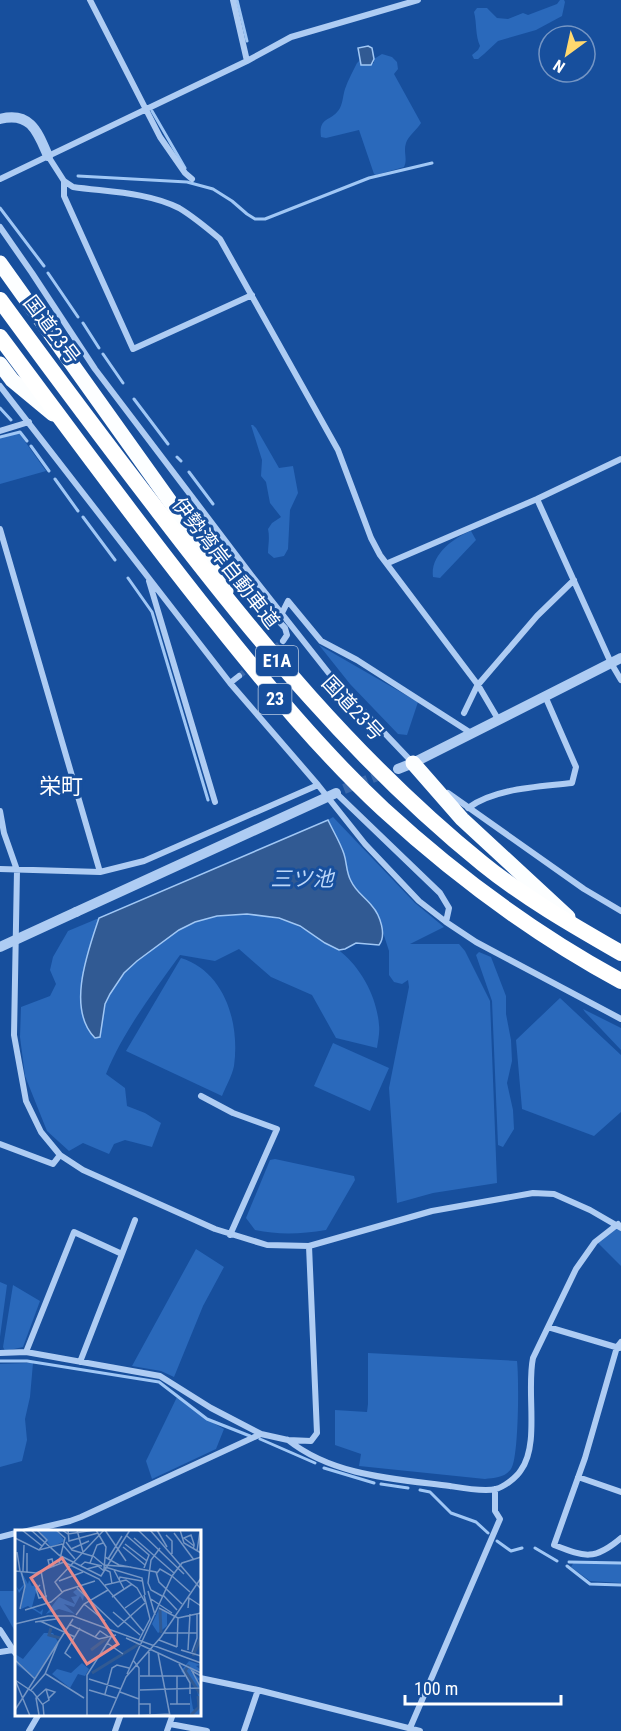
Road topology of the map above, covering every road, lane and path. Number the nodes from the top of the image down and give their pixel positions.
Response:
1 (90, 0) edge
2 (233, 0) edge
3 (418, 0) edge
4 (397, 2) edge
5 (247, 60) junction
6 (145, 110) junction
7 (0, 119) edge
8 (48, 156) junction
9 (0, 179) edge
10 (192, 179) dead end
11 (64, 181) junction
12 (0, 227) edge
13 (0, 263) edge
14 (0, 295) edge
15 (252, 295) junction
16 (0, 300) edge
17 (0, 337) edge
18 (0, 343) edge
19 (0, 363) edge
20 (0, 386) edge
21 (53, 414) junction
22 (29, 422) junction
23 (0, 431) edge
24 (621, 459) edge
25 (537, 499) junction
26 (0, 530) edge
27 (388, 563) junction
28 (252, 576) junction
29 (148, 577) junction
30 (574, 580) junction
31 (231, 602) junction
32 (282, 613) junction
33 (283, 641) dead end
34 (616, 661) edge
35 (239, 676) tunnel mouth
36 (621, 680) edge
37 (230, 684) junction
38 (478, 685) junction
39 (545, 696) junction
40 (464, 713) dead end
41 (498, 719) junction
42 (471, 733) junction
43 (413, 763) junction
44 (398, 769) tunnel mouth
45 (318, 785) junction
46 (340, 791) joint
47 (215, 802) dead end
48 (468, 808) junction
49 (0, 812) edge
50 (0, 869) edge
51 (17, 870) junction
52 (100, 872) junction
53 (621, 910) edge
54 (572, 921) junction
55 (446, 922) junction
56 (16, 940) junction
57 (0, 947) edge
58 (621, 951) edge
59 (621, 983) edge
60 (621, 1019) edge
61 (201, 1096) dead end
62 (0, 1144) edge
63 (60, 1155) junction
64 (135, 1220) dead end
65 (619, 1226) edge
66 (230, 1235) junction
67 (309, 1246) junction
68 (122, 1254) junction
69 (548, 1328) junction
70 (620, 1346) edge
71 (26, 1352) junction
72 (0, 1353) edge
73 (81, 1362) junction
74 (261, 1434) junction
75 (288, 1440) junction
76 (578, 1477) junction
77 (495, 1490) junction
78 (621, 1492) edge
79 (32, 1530) edge
80 (15, 1533) edge
81 (0, 1537) edge
82 (621, 1538) edge
83 (0, 1630) edge
84 (0, 1652) edge
85 (15, 1652) edge
86 (201, 1678) edge
87 (258, 1690) junction
88 (38, 1716) edge
89 (120, 1716) edge
90 (169, 1728) edge
91 (410, 1728) junction
92 (29, 1731) edge
93 (115, 1731) edge
94 (207, 1731) edge
95 (244, 1731) edge
96 (420, 1731) edge

1 - 6 street
2 - 5 street
3 - 4 street
4 - 5 street
5 - 6 street
6 - 8 street
6 - 10 street
7 - 8 street
8 - 9 street
8 - 11 street
11 - 15 street
11 - 15 street
12 - 28 street
13 - 31 highway, 23
14 - 31 highway, 国道23号 / 23, bridge
15 - 27 street
16 - 58 highway, 伊勢湾岸自動車道 / E1A, bridge
17 - 59 highway, E1A, bridge
18 - 21 highway, 23
19 - 21 highway, 23
20 - 22 street
21 - 59 highway, 23
22 - 23 street
22 - 29 street
24 - 25 street
25 - 27 street
25 - 30 street
26 - 52 street
27 - 38 street
28 - 32 street
28 - 33 street
29 - 37 street
29 - 47 street
30 - 34 street
30 - 38 street
31 - 54 highway, 国道23号 / 23
32 - 42 street
32 - 43 street
34 - 36 street
34 - 39 street
35 - 37 street
37 - 45 street
38 - 40 street
38 - 41 street
39 - 41 street
39 - 48 street
41 - 42 street
42 - 43 street
43 - 44 street
43 - 48 street
43 - 54 highway
45 - 52 street
45 - 55 street
46 - 55 street
46 - 56 street, bridge
48 - 53 street
49 - 51 street
50 - 51 street
51 - 52 street
51 - 56 street
54 - 58 highway, 国道23号 / 23
55 - 60 street
56 - 57 street
56 - 63 street
61 - 66 street
62 - 63 street
63 - 66 street
64 - 68 street
65 - 67 street
65 - 69 street
66 - 67 street
67 - 75 street
68 - 71 street
68 - 73 street
69 - 70 street
69 - 77 street
70 - 76 street
71 - 72 street
71 - 73 street
73 - 74 street
74 - 75 street
74 - 79 street
75 - 77 street
76 - 78 street
76 - 82 street
77 - 91 street
80 - 81 street
83 - 85 street
84 - 85 street
86 - 87 street
87 - 91 street
87 - 95 street
88 - 92 street
89 - 93 street
90 - 94 street
91 - 96 street

